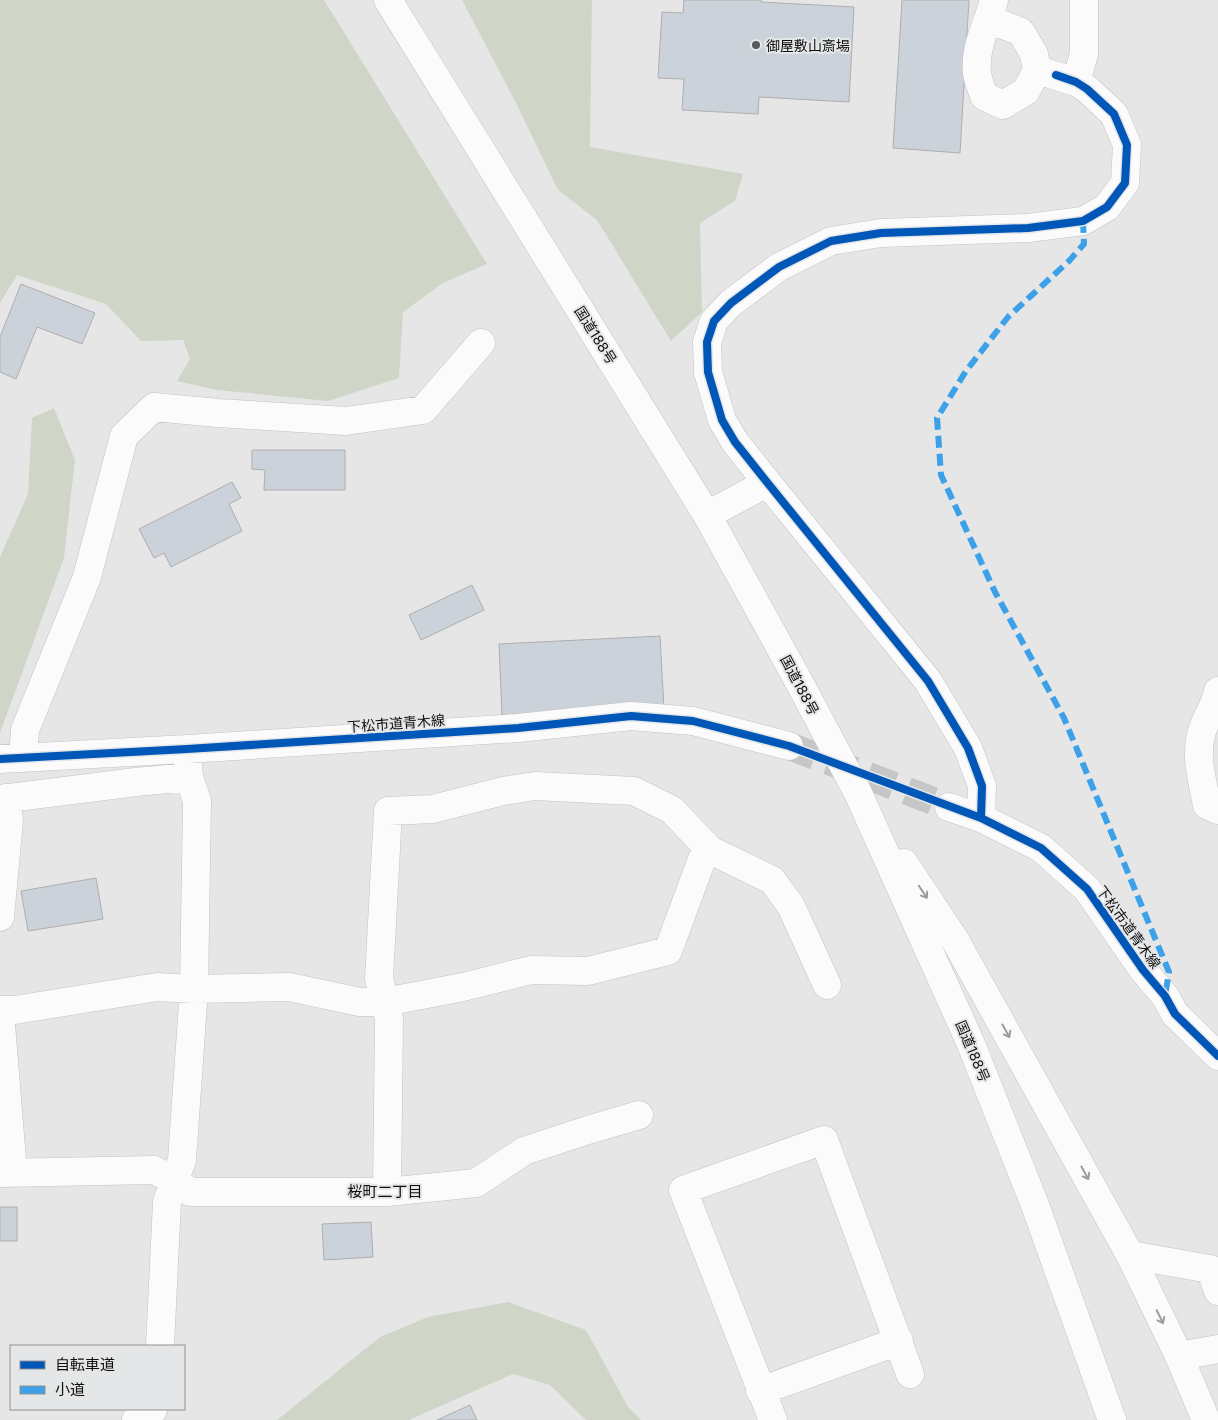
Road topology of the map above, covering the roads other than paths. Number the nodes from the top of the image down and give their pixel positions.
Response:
1 (388, 0) edge
2 (1084, 0) edge
3 (992, 10) edge
4 (1056, 76) junction
5 (481, 344) dead end
6 (766, 480) junction
7 (707, 515) junction
8 (1218, 692) edge
9 (789, 746) tunnel mouth
10 (187, 749) junction
11 (12, 758) edge
12 (189, 777) junction
13 (858, 793) junction
14 (3, 799) edge
15 (949, 807) tunnel mouth
16 (1218, 810) edge
17 (981, 818) junction
18 (710, 850) junction
19 (0, 917) edge
20 (826, 985) dead end
21 (194, 989) junction
22 (384, 1002) junction
23 (0, 1011) edge
24 (1218, 1056) edge
25 (639, 1116) dead end
26 (6, 1173) edge
27 (174, 1180) junction
28 (387, 1192) junction
29 (1035, 1205) junction
30 (1130, 1256) junction
31 (1218, 1291) edge
32 (899, 1341) junction
33 (160, 1345) edge
34 (1218, 1349) edge
35 (1179, 1356) junction
36 (910, 1374) dead end
37 (760, 1391) junction
38 (773, 1420) edge
39 (1092, 1420) edge
40 (1112, 1420) edge
41 (1206, 1420) edge

1 - 7 main road, 国道188号
2 - 4 main road
3 - 4 main road
3 - 4 main road
4 - 6 main road
5 - 11 main road
6 - 7 main road
6 - 17 main road
7 - 13 main road, 国道188号
8 - 16 main road
9 - 10 main road, 下松市道青木線
10 - 11 main road, 下松市道青木線
10 - 12 main road
12 - 14 main road
12 - 21 main road
13 - 29 main road, 国道188号
13 -> 30 main road
14 - 19 main road
15 - 17 main road, 下松市道青木線
17 - 24 main road, 下松市道青木線
18 - 20 main road
18 - 22 main road
18 - 22 main road
21 - 22 main road
21 - 23 main road
21 - 27 main road
22 - 28 main road
23 - 26 main road
25 - 28 main road
26 - 27 main road
27 - 28 main road
27 - 33 main road
29 - 39 main road
29 - 40 main road, 国道188号
30 - 31 main road
30 -> 35 main road
32 - 36 main road
32 - 37 main road
32 - 37 main road
34 - 35 main road
35 - 41 main road
37 - 38 main road

